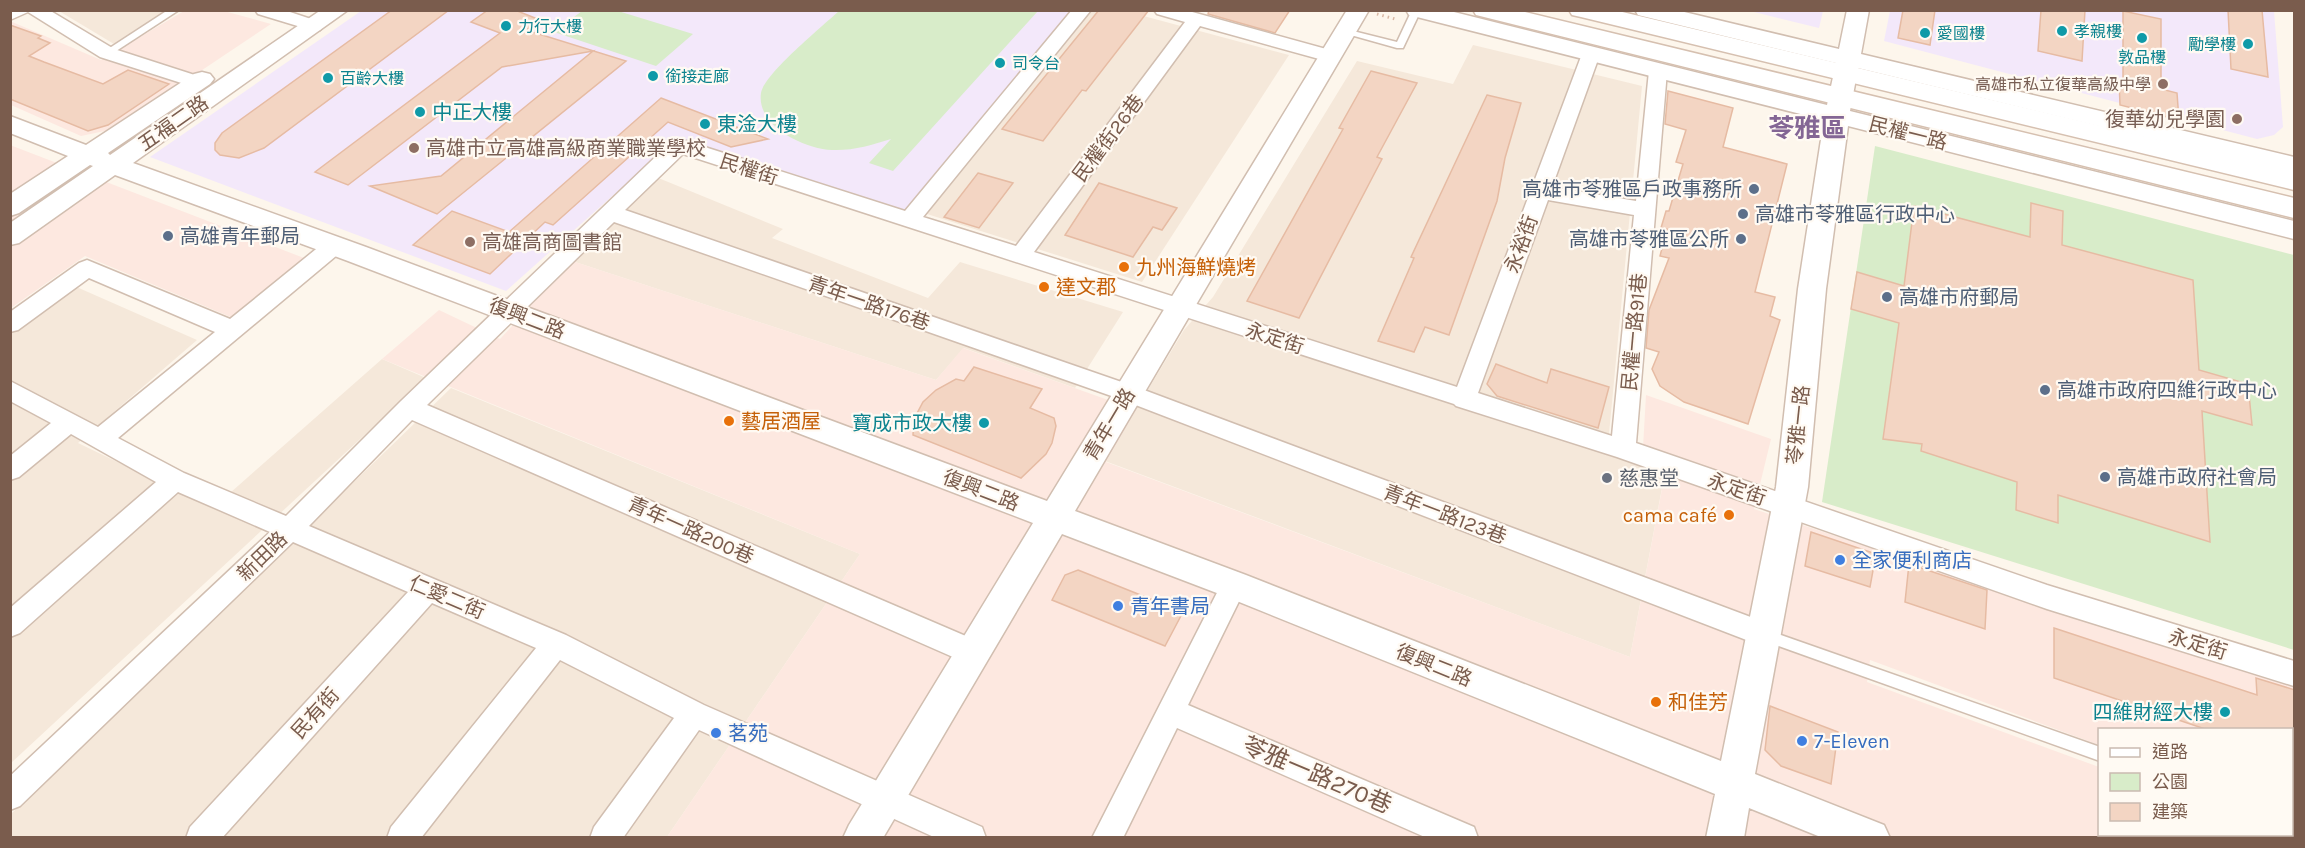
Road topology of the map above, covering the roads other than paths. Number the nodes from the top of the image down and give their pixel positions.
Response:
1 (20, 10) edge
2 (34, 10) edge
3 (176, 10) edge
4 (264, 10) edge
5 (337, 10) edge
6 (1082, 10) edge
7 (1163, 10) edge
8 (1417, 10) edge
9 (1485, 10) edge
10 (1581, 10) edge
11 (1646, 10) edge
12 (1858, 10) edge
13 (10, 15) edge
14 (303, 18) edge
15 (1196, 20) junction
16 (1351, 21) edge
17 (107, 53) junction
18 (1591, 54) junction
19 (1330, 56) junction
20 (1658, 71) junction
21 (197, 82) junction
22 (1843, 86) junction
23 (10, 124) edge
24 (99, 160) junction
25 (2295, 165) edge
26 (2295, 181) edge
27 (1540, 192) junction
28 (10, 207) edge
29 (2295, 208) edge
30 (1645, 210) junction
31 (611, 213) junction
32 (909, 220) junction
33 (2295, 230) edge
34 (10, 236) edge
35 (334, 246) junction
36 (1020, 256) junction
37 (1180, 307) junction
38 (509, 312) junction
39 (10, 324) edge
40 (233, 330) junction
41 (10, 390) edge
42 (1128, 393) junction
43 (1464, 400) junction
44 (409, 408) junction
45 (69, 422) junction
46 (100, 439) junction
47 (1623, 449) junction
48 (10, 470) edge
49 (175, 480) junction
50 (1788, 507) junction
51 (1053, 517) junction
52 (289, 530) junction
53 (1234, 585) junction
54 (429, 588) junction
55 (10, 625) edge
56 (1762, 634) junction
57 (556, 644) junction
58 (972, 652) junction
59 (2295, 674) edge
60 (1172, 712) junction
61 (694, 714) junction
62 (2098, 753) edge
63 (1734, 784) junction
64 (10, 796) edge
65 (885, 799) junction
66 (201, 837) edge
67 (402, 837) edge
68 (605, 837) edge
69 (862, 837) edge
70 (971, 837) edge
71 (1107, 837) edge
72 (1463, 837) edge
73 (1725, 837) edge
74 (1871, 837) edge

1 - 13 street
2 - 17 street
3 - 17 lane
4 - 14 street
5 - 14 street, 五福二路
6 - 32 street
7 - 15 street
8 - 16 lane
8 - 18 street, 民權一路
9 - 22 main road, 民權一路
10 - 22 main road, 民權一路
11 - 22 street, 民權一路
12 - 22 street, 苓雅一路
14 - 21 street, 五福二路
14 - 24 street, 五福二路
15 - 19 street
15 - 36 street, 民權街26巷
16 - 19 street, 青年一路
17 - 21 street
18 - 20 street, 民權一路
18 - 27 street, 永裕街
19 - 37 street, 青年一路
20 - 22 street, 民權一路
20 - 30 street, 民權一路91巷
21 - 24 street, 五福二路
22 - 25 street, 民權一路
22 - 26 main road, 民權一路
22 - 29 main road, 民權一路
22 - 33 street, 民權一路
22 - 50 street, 苓雅一路
23 - 24 street, 復興二路
24 - 28 street, 五福二路
24 - 34 street, 五福二路
24 - 35 street, 復興二路
27 - 30 street
27 - 43 street, 永裕街
30 - 47 street, 民權一路91巷
31 - 32 street, 民權街
31 - 38 street, 民權街
31 - 42 street, 青年一路176巷
32 - 36 street, 民權街
35 - 38 street, 復興二路
35 - 40 street
36 - 37 street, 民權街
37 - 42 street, 青年一路
37 - 43 street, 永定街
38 - 44 street, 新田路
38 - 51 street, 復興二路
39 - 40 street
40 - 46 street
41 - 45 street, 仁愛二街
42 - 51 street, 青年一路
42 - 56 street, 青年一路123巷
43 - 47 street, 永定街
44 - 52 street, 新田路
44 - 58 street, 青年一路200巷
45 - 46 street, 仁愛二街
45 - 48 street
46 - 49 street, 仁愛二街
47 - 50 street, 永定街
49 - 52 street, 仁愛二街
49 - 55 street
50 - 56 street, 苓雅一路
50 - 59 street, 永定街
51 - 53 street, 復興二路
51 - 58 street, 青年一路
52 - 54 street, 仁愛二街
52 - 64 street, 新田路
53 - 60 street
53 - 63 street, 復興二路
54 - 57 street, 仁愛二街
54 - 66 street, 民有街
56 - 62 lane
56 - 63 street, 苓雅一路
57 - 61 street, 仁愛二街
57 - 67 street
58 - 65 street, 青年一路
60 - 71 street
60 - 72 street, 苓雅一路270巷
61 - 65 street, 仁愛二街
61 - 68 street
63 - 73 street, 苓雅一路
63 - 74 street, 復興二路
65 - 69 street, 青年一路
65 - 70 street, 仁愛二街

